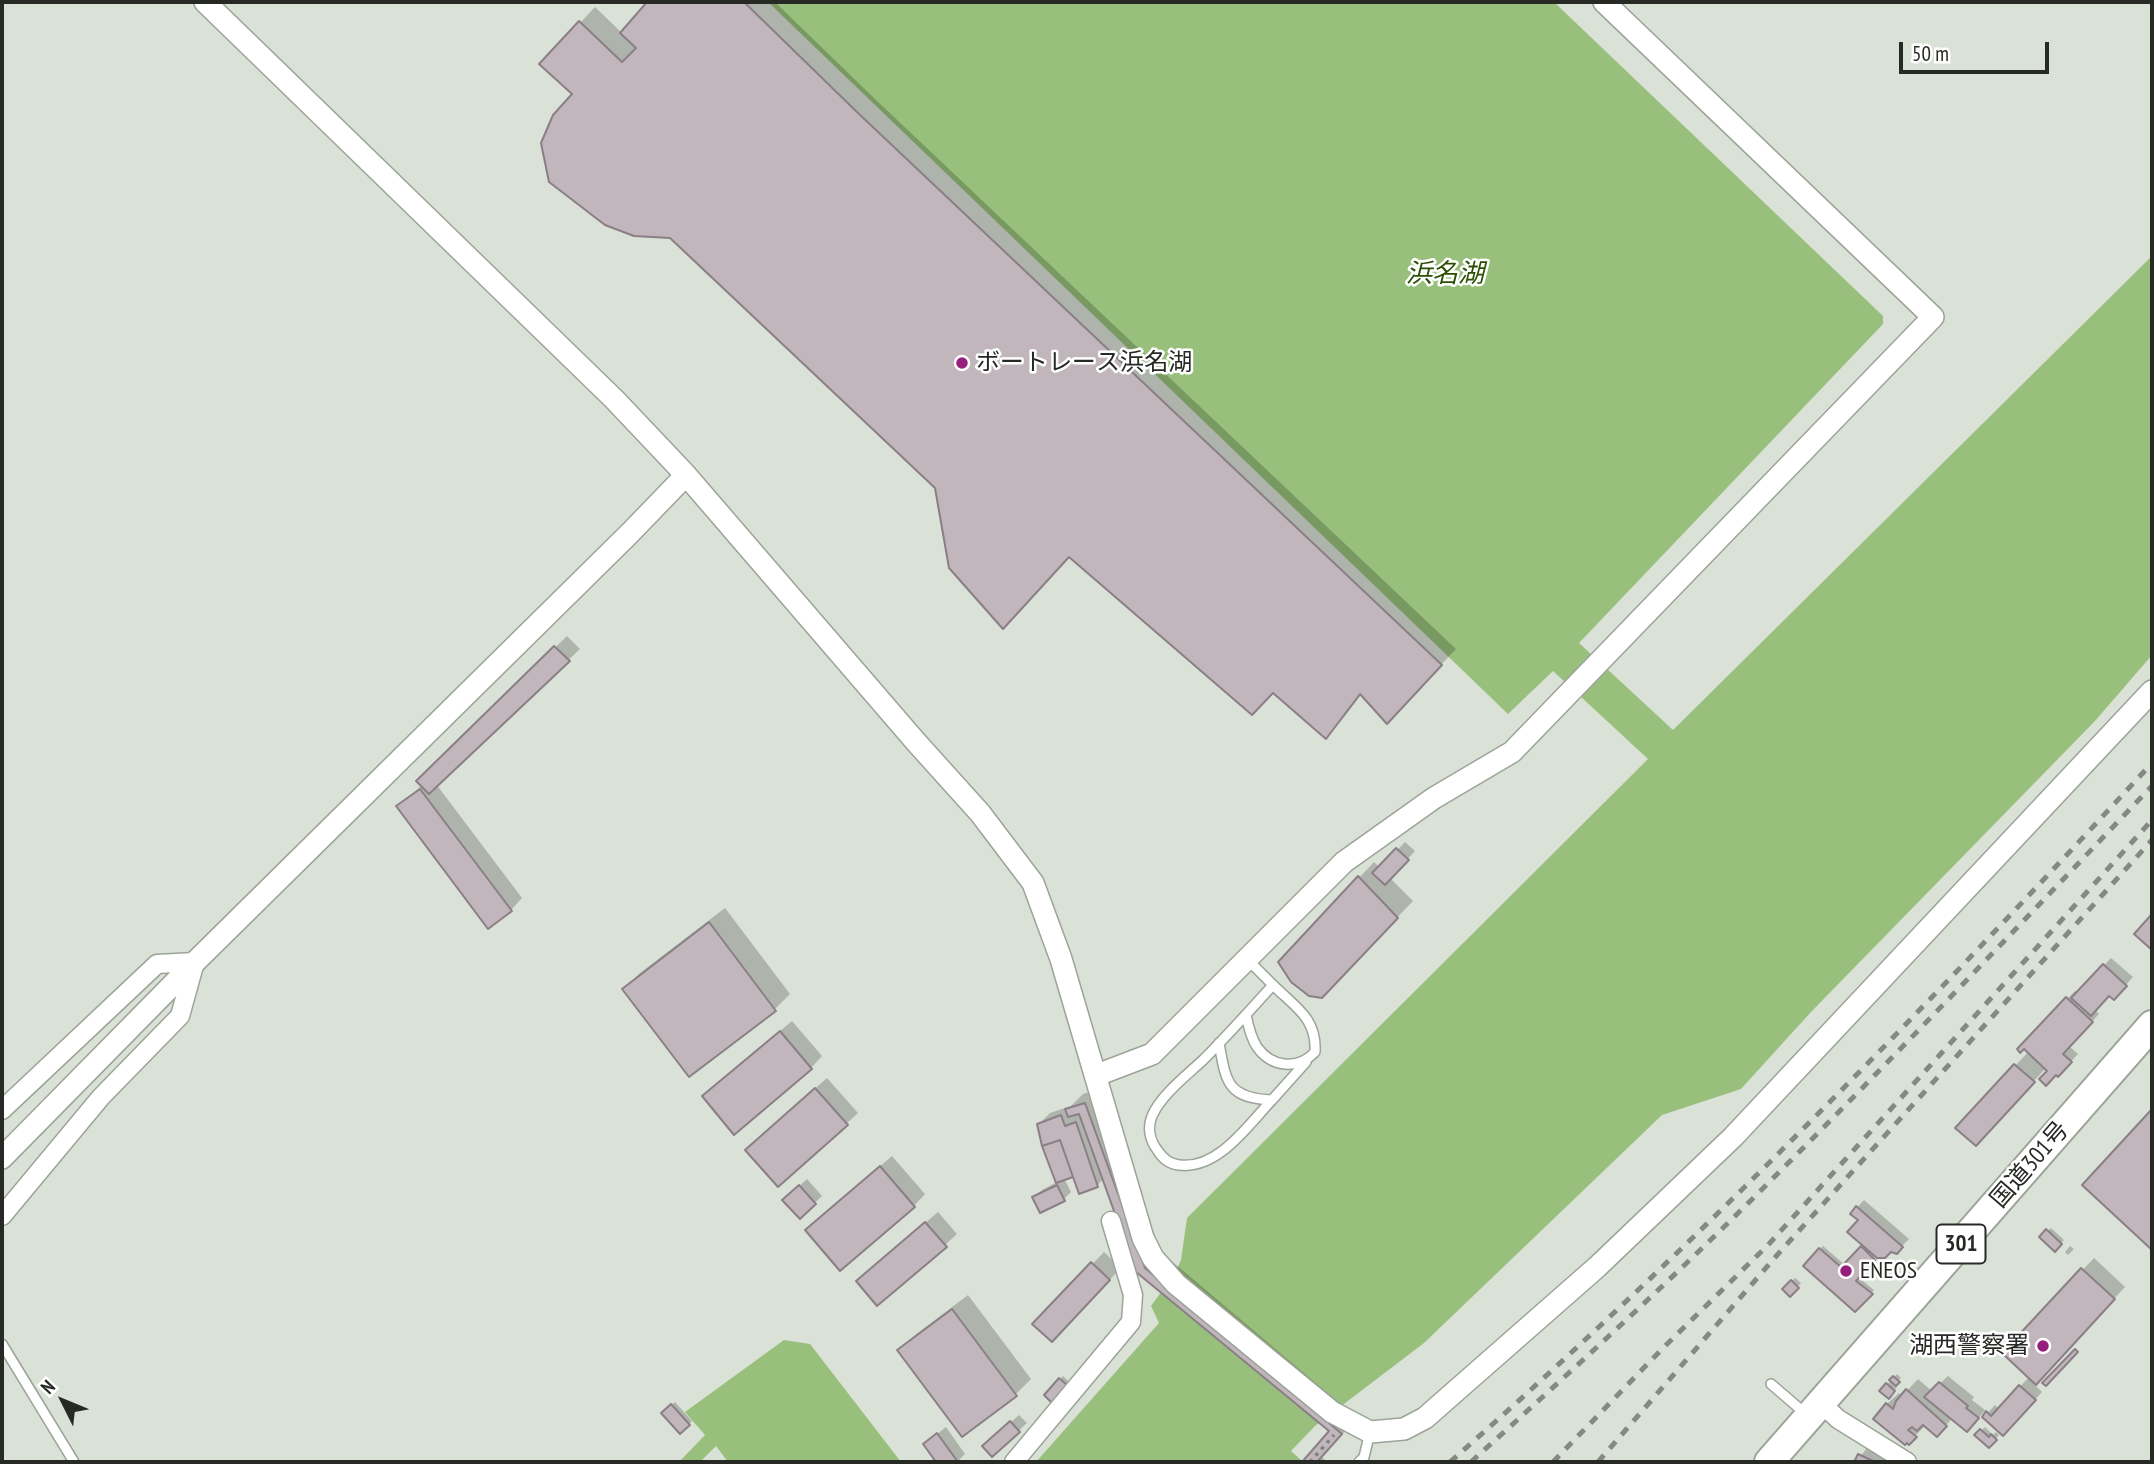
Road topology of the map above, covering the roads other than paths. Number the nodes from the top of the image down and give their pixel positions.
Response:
1 (205, 2) edge
2 (1604, 2) edge
3 (686, 475) junction
4 (2152, 691) edge
5 (1247, 958) junction
6 (195, 962) junction
7 (1273, 985) junction
8 (1245, 1015) junction
9 (2152, 1025) edge
10 (1219, 1042) junction
11 (1307, 1061) junction
12 (1097, 1075) junction
13 (1272, 1100) junction
14 (2, 1110) edge
15 (2, 1158) edge
16 (2, 1216) edge
17 (1111, 1221) dead end
18 (2, 1344) edge
19 (1771, 1384) dead end
20 (1815, 1410) junction
21 (1370, 1432) junction
22 (74, 1462) edge
23 (1014, 1462) edge
24 (1359, 1462) edge
25 (1769, 1462) edge
26 (1907, 1462) edge

1 - 3 street
2 - 5 street
3 - 6 street
3 - 12 street
4 - 21 street
5 - 7 lane
5 - 12 street
6 - 14 street
6 - 15 street
6 - 16 street
7 - 8 lane
7 - 11 lane
8 - 10 lane
8 - 11 lane
9 - 20 highway, 国道301号 / 301
10 - 13 lane
10 - 13 lane
11 - 13 lane
12 - 21 street
17 - 23 street
18 - 22 lane
19 - 20 lane
20 - 25 highway, 国道301号 / 301
20 - 26 street
21 - 24 lane

